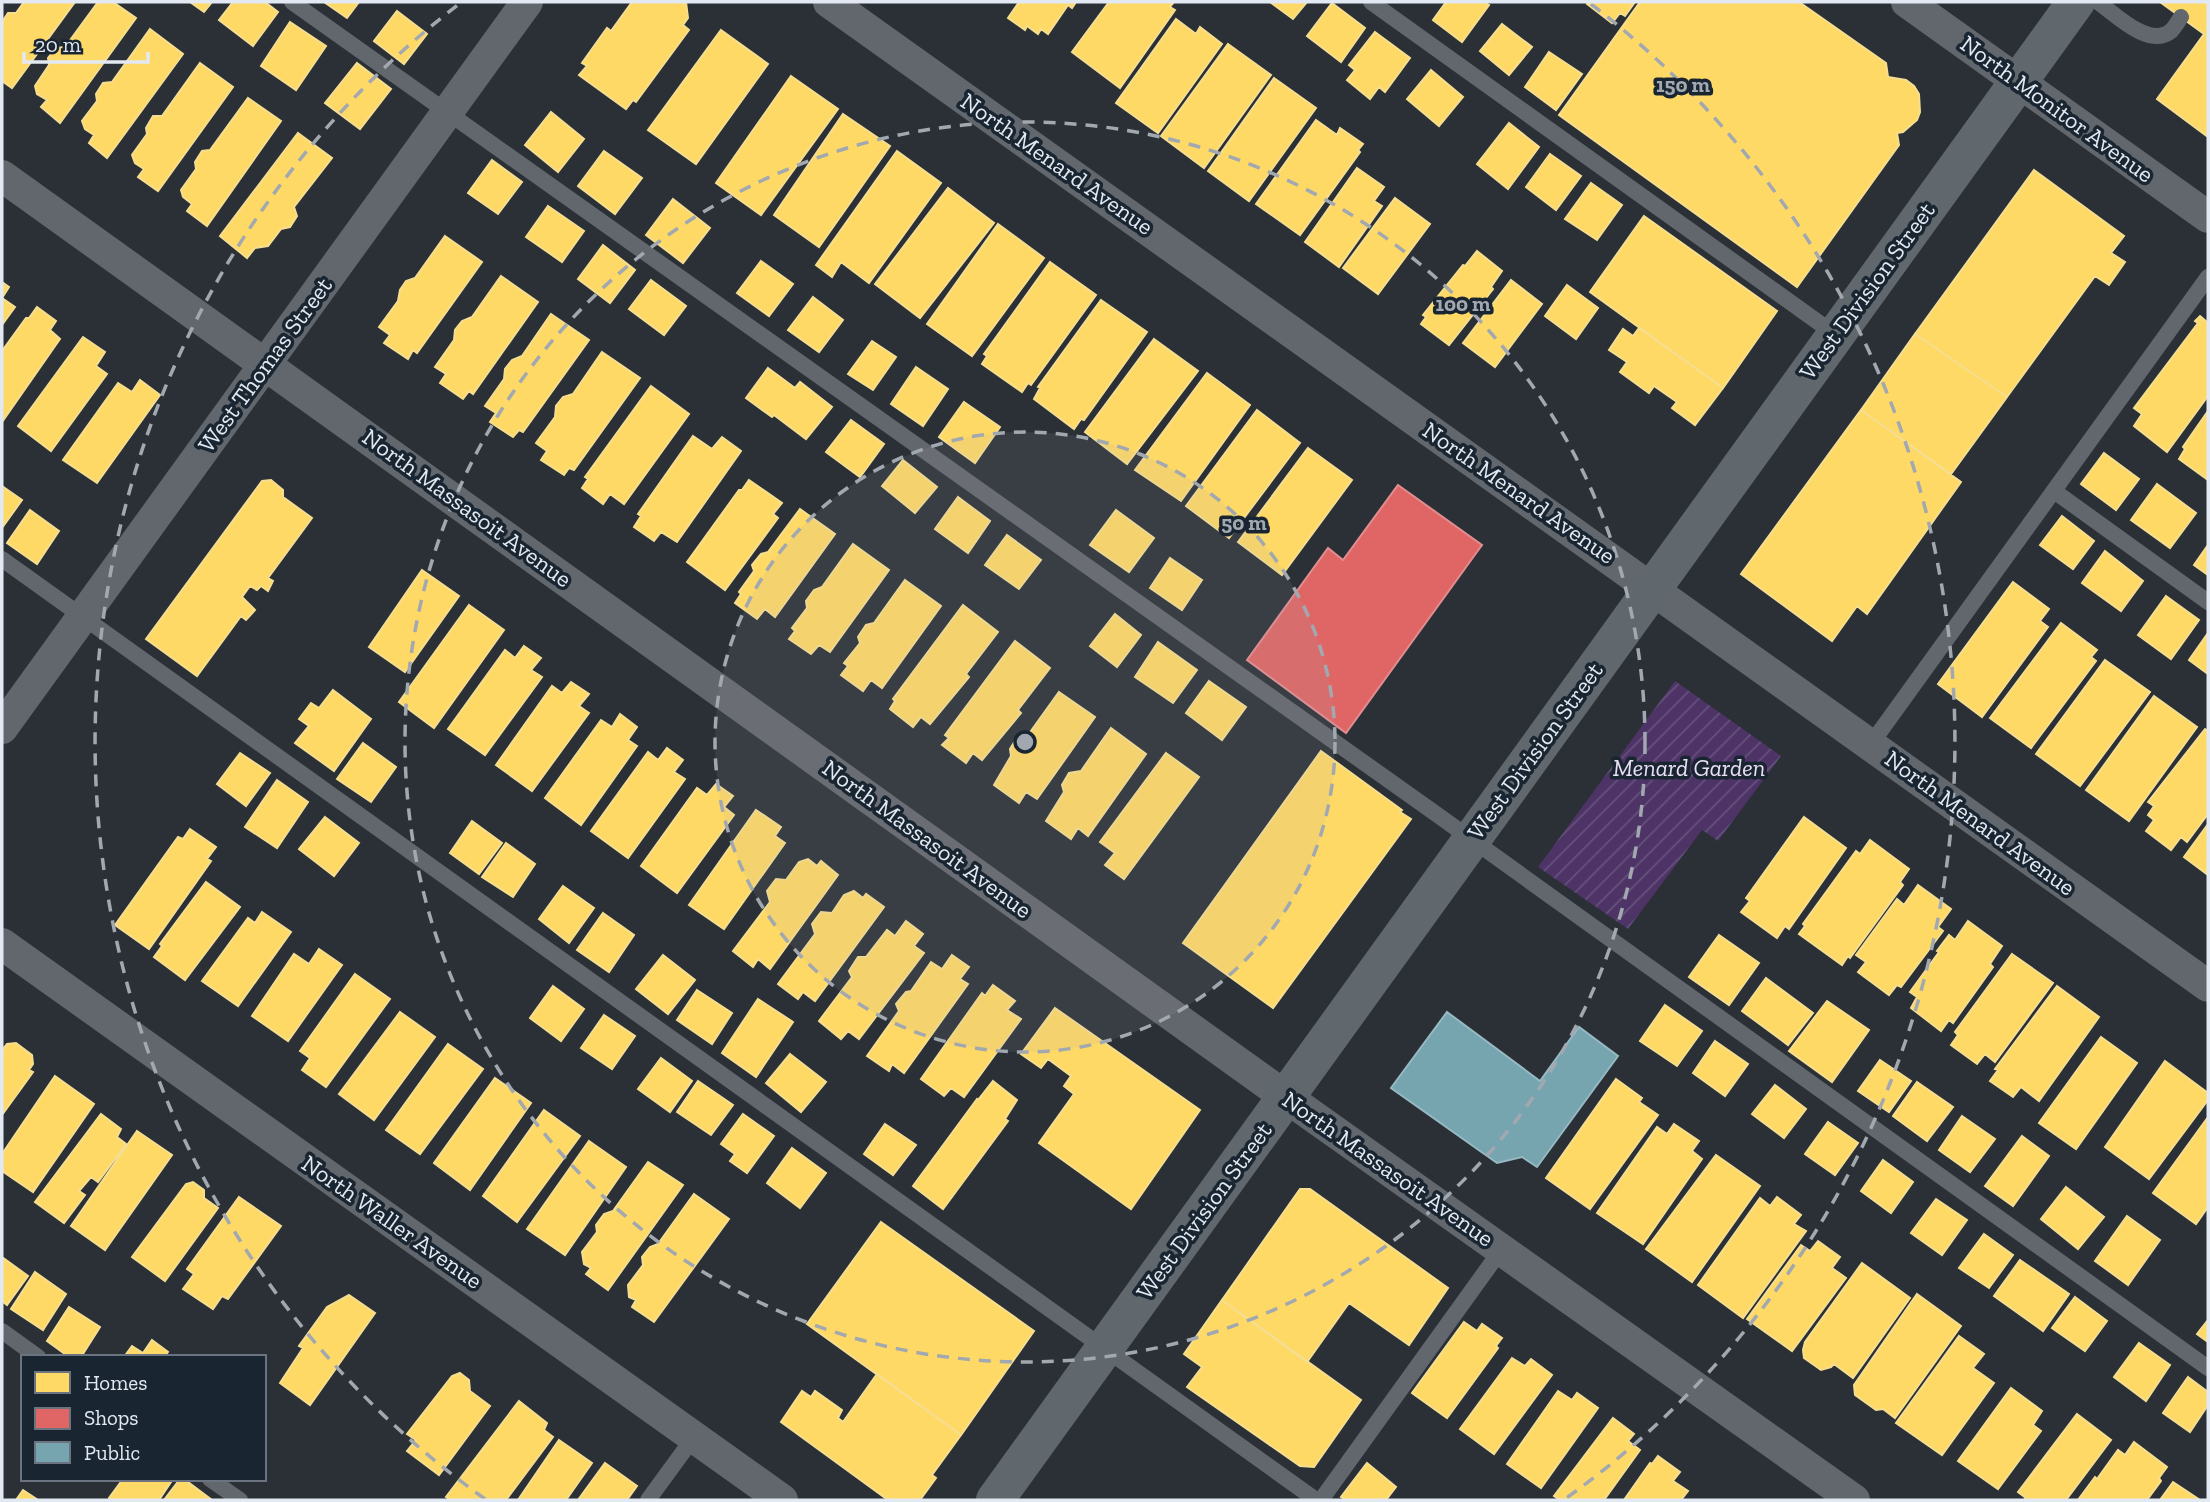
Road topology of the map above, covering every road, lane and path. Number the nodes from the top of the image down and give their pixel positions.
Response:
1 (292, 2) edge
2 (527, 2) edge
3 (828, 2) edge
4 (1371, 2) edge
5 (1907, 2) edge
6 (2076, 2) edge
7 (2098, 2) edge
8 (2181, 17) dead end
9 (2018, 81) junction
10 (447, 113) junction
11 (2, 176) edge
12 (2208, 217) edge
13 (2208, 277) edge
14 (1836, 335) junction
15 (265, 364) junction
16 (2054, 491) junction
17 (2, 559) edge
18 (1653, 588) junction
19 (2208, 602) edge
20 (83, 616) junction
21 (2, 728) edge
22 (1871, 744) junction
23 (1471, 839) junction
24 (2, 944) edge
25 (2208, 986) edge
26 (1286, 1097) junction
27 (1501, 1250) junction
28 (2, 1331) edge
29 (1104, 1349) junction
30 (35, 1355) edge
31 (2208, 1368) edge
32 (694, 1437) junction
33 (214, 1481) edge
34 (240, 1500) edge
35 (648, 1500) edge
36 (782, 1500) edge
37 (995, 1500) edge
38 (1318, 1500) edge
39 (1854, 1500) edge

1 - 10 lane
2 - 10 street, West Thomas Street
3 - 18 street, North Menard Avenue
4 - 14 lane
5 - 9 street, North Monitor Avenue
6 - 9 main road, West Division Street
7 - 8 lane
9 - 12 street, North Monitor Avenue
9 - 14 main road, West Division Street
10 - 15 street, West Thomas Street
10 - 23 lane
11 - 15 street, North Massasoit Avenue
13 - 16 lane
14 - 18 main road, West Division Street
15 - 20 street, West Thomas Street
15 - 26 street, North Massasoit Avenue
16 - 19 lane
16 - 22 lane
17 - 20 lane
18 - 22 street, North Menard Avenue
18 - 23 main road, West Division Street
20 - 21 street, West Thomas Street
20 - 29 lane
22 - 25 street, North Menard Avenue
23 - 26 main road, West Division Street
23 - 31 lane
24 - 32 street, North Waller Avenue
26 - 27 street, North Massasoit Avenue
26 - 29 main road, West Division Street
27 - 38 lane
27 - 39 street, North Massasoit Avenue
28 - 30 lane
29 - 37 main road, West Division Street
29 - 38 lane
32 - 35 lane
32 - 36 street, North Waller Avenue
33 - 34 lane

